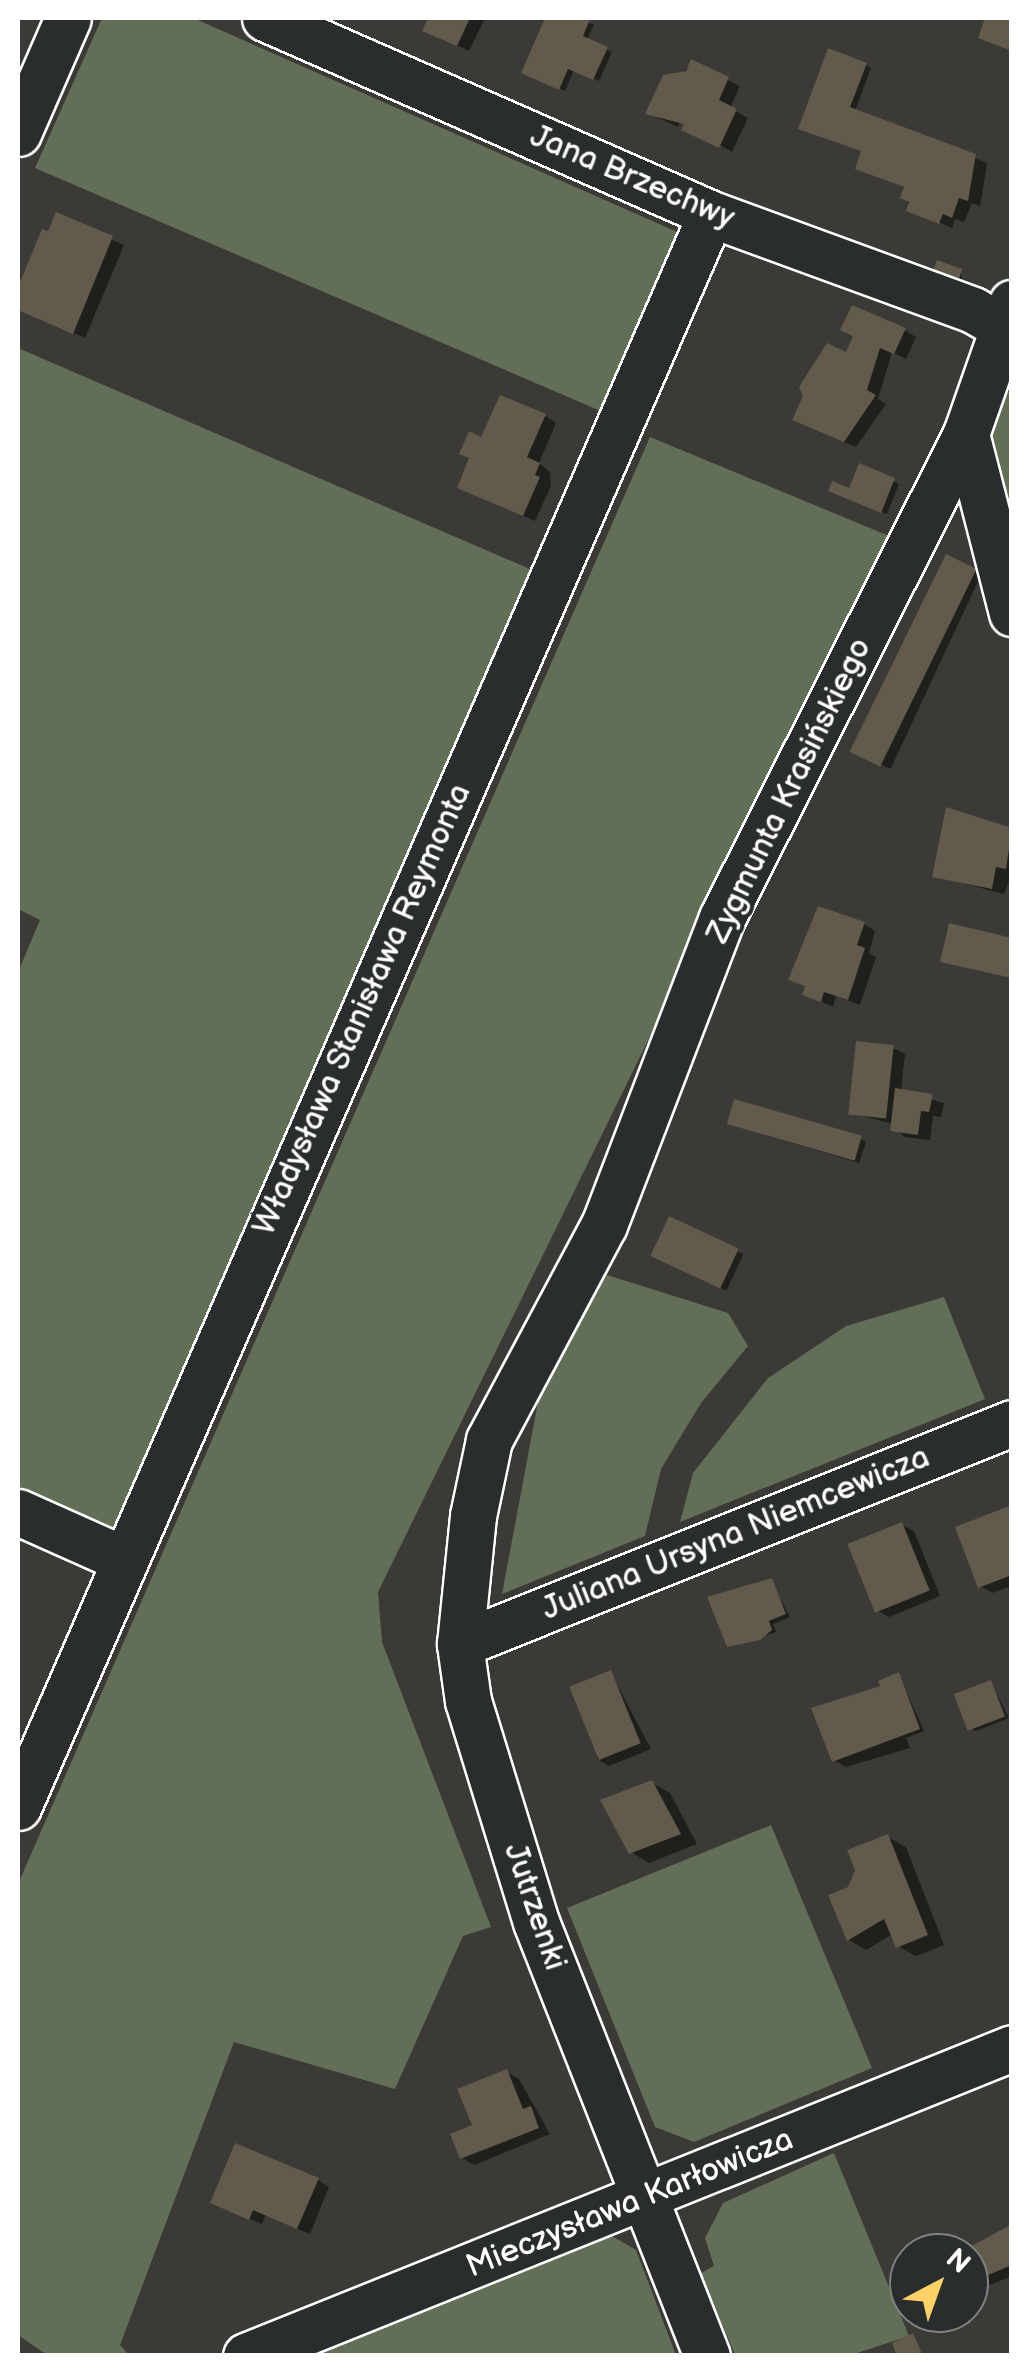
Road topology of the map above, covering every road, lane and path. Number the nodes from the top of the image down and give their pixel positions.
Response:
1 (68, 18) edge
2 (265, 18) edge
3 (18, 133) edge
4 (734, 215) junction
5 (1009, 321) edge
6 (966, 434) junction
7 (1012, 613) edge
8 (1012, 1423) edge
9 (489, 1440) joint
10 (18, 1512) edge
11 (120, 1558) junction
12 (460, 1644) junction
13 (18, 1807) edge
14 (1012, 2048) edge
15 (645, 2200) junction
16 (246, 2356) edge
17 (708, 2356) edge

1 - 3 street
2 - 4 street, Jana Brzechwy
4 - 5 street, Jana Brzechwy
4 - 11 street, Władysława Stanisława Reymonta
5 - 6 street, Zygmunta Krasińskiego
6 - 7 street
6 - 9 street, Zygmunta Krasińskiego
8 - 12 street, Juliana Ursyna Niemcewicza
9 - 12 street, Jutrzenki
10 - 11 street
11 - 13 street, Władysława Stanisława Reymonta
12 - 15 street, Jutrzenki
14 - 15 street, Mieczysława Karłowicza
15 - 16 street, Mieczysława Karłowicza
15 - 17 street, Jutrzenki

